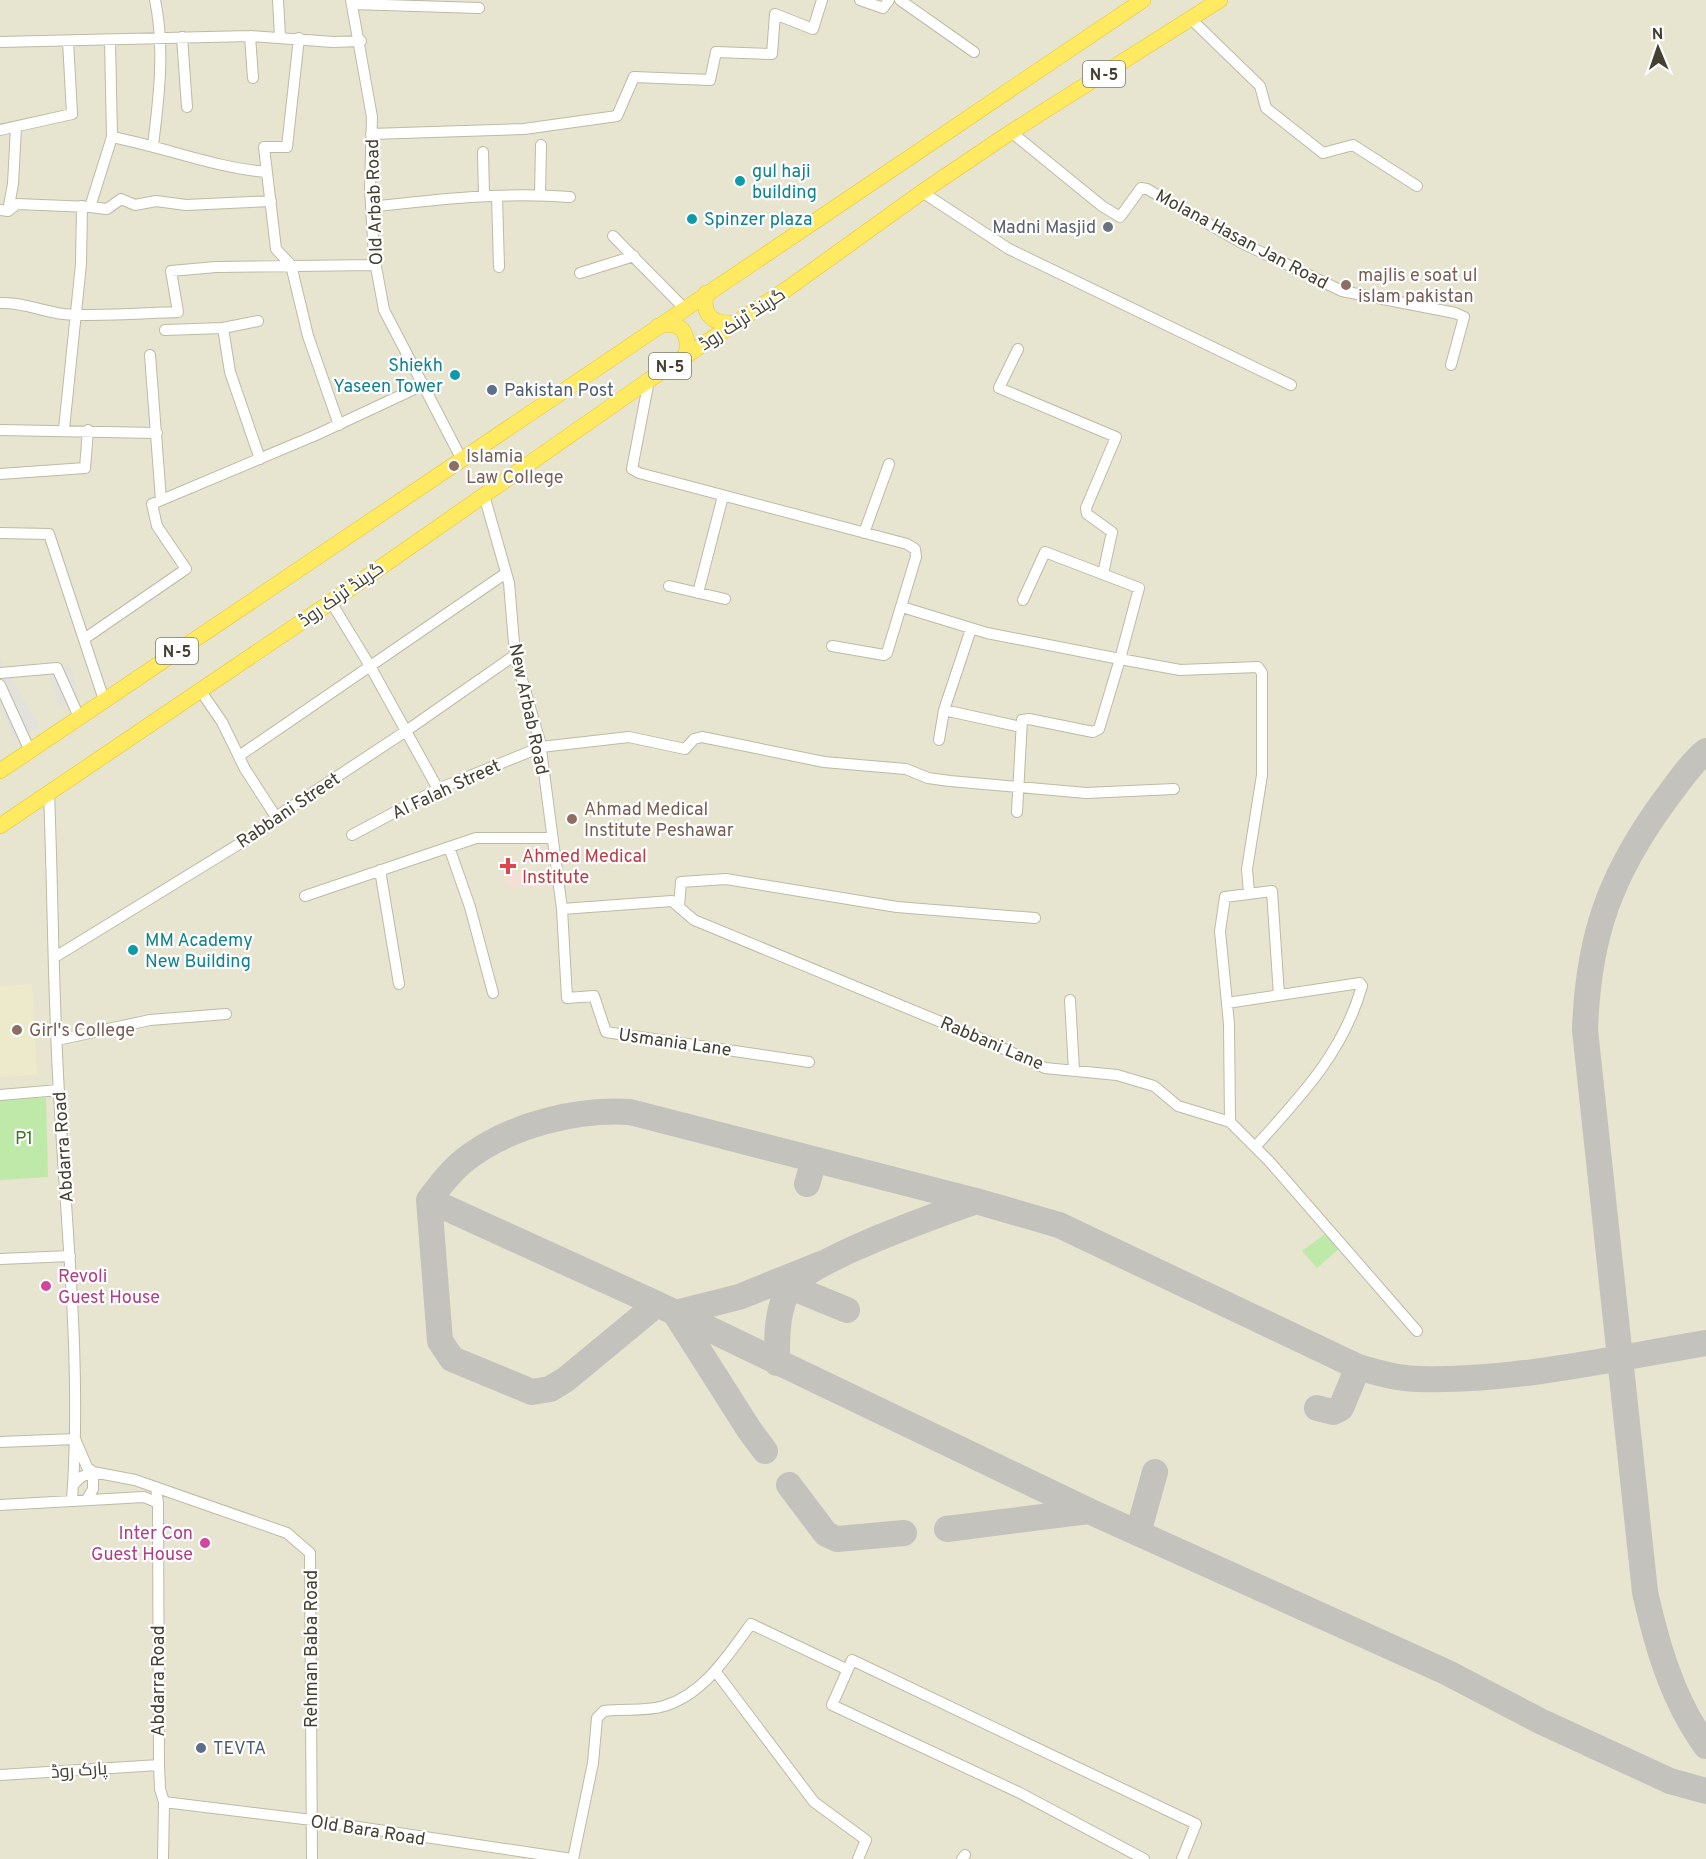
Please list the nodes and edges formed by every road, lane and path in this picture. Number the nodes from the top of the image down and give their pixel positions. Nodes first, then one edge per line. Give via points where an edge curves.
1 (155, 0) edge
2 (278, 0) edge
3 (822, 0) edge
4 (860, 0) edge
5 (889, 0) edge
6 (900, 0) edge
7 (1143, 0) edge
8 (1220, 0) edge
9 (352, 2) edge
10 (479, 8) dead end
11 (1191, 19) junction
12 (250, 36) junction
13 (182, 37) junction
14 (280, 37) junction
15 (299, 38) junction
16 (110, 40) junction
17 (159, 40) junction
18 (68, 41) junction
19 (361, 41) junction
20 (0, 42) edge
21 (974, 52) dead end
22 (253, 78) dead end
23 (187, 107) dead end
24 (16, 127) junction
25 (0, 130) edge
26 (1011, 132) junction
27 (371, 134) junction
28 (112, 137) junction
29 (153, 145) junction
30 (541, 145) dead end
31 (483, 152) dead end
32 (267, 172) junction
33 (1417, 186) dead end
34 (922, 192) junction
35 (540, 195) junction
36 (484, 196) junction
37 (497, 196) junction
38 (570, 197) dead end
39 (271, 201) junction
40 (86, 206) junction
41 (371, 207) junction
42 (4, 211) edge
43 (613, 237) dead end
44 (634, 256) junction
45 (291, 265) junction
46 (375, 265) junction
47 (499, 267) dead end
48 (580, 273) dead end
49 (706, 293) junction
50 (0, 303) edge
51 (684, 308) junction
52 (75, 314) junction
53 (258, 321) dead end
54 (736, 323) junction
55 (658, 326) junction
56 (223, 328) junction
57 (165, 330) dead end
58 (1018, 349) dead end
59 (150, 355) dead end
60 (686, 355) junction
61 (1451, 365) dead end
62 (649, 380) junction
63 (1291, 385) dead end
64 (423, 386) junction
65 (339, 425) junction
66 (64, 429) junction
67 (0, 430) edge
68 (88, 430) junction
69 (157, 433) junction
70 (461, 458) junction
71 (261, 459) junction
72 (889, 464) dead end
73 (0, 474) edge
74 (484, 495) junction
75 (723, 495) junction
76 (161, 500) junction
77 (0, 533) edge
78 (864, 533) junction
79 (506, 573) junction
80 (1103, 574) junction
81 (669, 586) dead end
82 (698, 593) junction
83 (725, 599) dead end
84 (1023, 600) dead end
85 (331, 602) junction
86 (902, 607) junction
87 (971, 629) junction
88 (84, 639) junction
89 (832, 646) dead end
90 (515, 655) junction
91 (1120, 659) junction
92 (370, 666) junction
93 (0, 673) edge
94 (0, 685) edge
95 (200, 690) junction
96 (104, 700) junction
97 (944, 710) junction
98 (79, 717) junction
99 (1021, 727) junction
100 (406, 731) junction
101 (939, 740) dead end
102 (541, 747) junction
103 (30, 751) junction
104 (238, 756) junction
105 (0, 771) edge
106 (1017, 786) junction
107 (438, 789) junction
108 (1174, 789) dead end
109 (49, 793) junction
110 (1017, 812) dead end
111 (276, 817) junction
112 (0, 826) edge
113 (352, 835) dead end
114 (552, 838) junction
115 (449, 847) junction
116 (380, 870) junction
117 (1249, 893) junction
118 (305, 896) dead end
119 (679, 906) junction
120 (562, 909) junction
121 (1035, 918) dead end
122 (56, 957) junction
123 (399, 984) dead end
124 (493, 993) dead end
125 (1279, 995) junction
126 (567, 998) joint
127 (1070, 1000) dead end
128 (1227, 1003) junction
129 (226, 1014) dead end
130 (57, 1040) junction
131 (809, 1062) dead end
132 (1074, 1070) junction
133 (59, 1090) junction
134 (0, 1095) edge
135 (1230, 1122) junction
136 (1255, 1147) junction
137 (70, 1256) junction
138 (0, 1259) edge
139 (1417, 1331) dead end
140 (75, 1439) junction
141 (0, 1442) edge
142 (93, 1472) junction
143 (73, 1485) junction
144 (156, 1488) junction
145 (87, 1499) junction
146 (72, 1500) junction
147 (158, 1503) junction
148 (0, 1505) edge
149 (846, 1669) junction
150 (716, 1672) junction
151 (159, 1765) junction
152 (0, 1775) edge
153 (164, 1802) junction
154 (312, 1820) junction
155 (473, 1846) junction
156 (163, 1859) edge
157 (312, 1859) edge
158 (473, 1859) edge
159 (573, 1859) edge
160 (858, 1859) edge
161 (1144, 1859) edge
162 (1182, 1859) edge

1 - 17 street via 161,29
2 - 14 street
3 - 27 street via 813,29 774,14 772,54 716,52 710,80 634,77 617,116 524,129
4 - 5 street via 883,8
6 - 21 street
7 - 49 highway, N-5
8 - 11 highway, گرینڈ ٹرنک روڈ / N-5
9 - 10 street
9 - 19 street, Old Arbab Road
11 - 26 highway, گرینڈ ٹرنک روڈ / N-5
11 - 33 street via 1260,86 1266,108 1323,153 1353,145
12 - 13 street
12 - 14 street
12 - 22 street
13 - 17 street
13 - 23 street
14 - 15 street
15 - 19 street
15 - 32 street via 287,147 264,147
16 - 17 street
16 - 18 street
16 - 28 street
17 - 29 street
18 - 20 street
18 - 24 street via 72,114
19 - 27 street, Old Arbab Road
24 - 25 street
24 - 42 street via 13,184
26 - 34 highway, گرینڈ ٹرنک روڈ / N-5
26 - 61 street, Molana Hasan Jan Road via 1120,217 1141,189 1147,189 1242,243 1342,291 1455,313 1464,318
27 - 41 street, Old Arbab Road
28 - 29 street
28 - 40 street
29 - 32 street via 240,170
30 - 35 street
31 - 36 street
32 - 39 street
34 - 54 highway, گرینڈ ٹرنک روڈ / N-5
34 - 63 street via 1009,249
35 - 37 street
35 - 38 street
36 - 37 street
36 - 41 street
37 - 47 street
39 - 40 street via 186,205 156,201 135,205 121,199 106,209
39 - 45 street via 276,249
40 - 42 street via 17,204
40 - 52 street
41 - 46 street, Old Arbab Road
43 - 44 street
44 - 48 street
44 - 51 street
45 - 46 street
45 - 52 street via 171,271 178,312
45 - 65 street via 308,336
46 - 64 street, Old Arbab Road via 384,310
49 - 51 highway, N-5
49 - 54 highway via 705,308 712,320 719,324
50 - 52 street via 19,302 42,311
51 - 55 highway, N-5
52 - 66 street
53 - 56 street
54 - 60 highway, گرینڈ ٹرنک روڈ / N-5
55 - 60 highway via 670,323 683,329 687,334
55 - 70 highway, N-5
56 - 57 street
56 - 71 street via 230,372
58 - 80 street via 999,388 1116,437 1086,508 1088,514 1112,532
59 - 69 street
60 - 62 highway, گرینڈ ٹرنک روڈ / N-5
62 - 74 highway, گرینڈ ٹرنک روڈ / N-5
62 - 75 street via 632,469
64 - 65 street
64 - 70 street, Old Arbab Road
65 - 71 street
66 - 67 street
66 - 68 street
68 - 69 street
68 - 73 street via 85,468
69 - 76 street
70 - 96 highway, N-5
71 - 76 street
72 - 78 street
74 - 79 street, New Arbab Road
74 - 85 highway, گرینڈ ٹرنک روڈ / N-5
75 - 78 street
75 - 82 street
76 - 88 street via 152,504 157,526 186,569
77 - 88 street via 49,534
78 - 86 street via 915,549
79 - 90 street, New Arbab Road
79 - 92 street
80 - 84 street via 1045,552
80 - 91 street via 1139,588
81 - 82 street
82 - 83 street
85 - 92 street
85 - 95 highway, گرینڈ ٹرنک روڈ / N-5
86 - 87 street
86 - 89 street via 886,654
87 - 91 street
87 - 97 street
88 - 96 street
90 - 100 street, Rabbani Street
90 - 102 street, New Arbab Road
91 - 99 street via 1099,729 1093,732 1029,719 1022,720
91 - 117 street via 1180,670 1254,666 1261,670 1262,775 1247,869
92 - 100 street
92 - 104 street
93 - 98 street via 57,668
94 - 103 street
95 - 104 street via 222,722
95 - 109 highway, گرینڈ ٹرنک روڈ / N-5
96 - 98 highway, N-5
97 - 99 street
97 - 101 street
98 - 103 highway, N-5
99 - 106 street
100 - 107 street
100 - 111 street, Rabbani Street
102 - 106 street, Al Falah Street via 629,737 685,749 702,737 824,762 906,769 928,778
102 - 107 street, Al Falah Street
102 - 114 street, New Arbab Road
103 - 105 highway, N-5
104 - 111 street
106 - 108 street, Al Falah Street via 1086,793
106 - 110 street
107 - 113 street, Al Falah Street
109 - 112 highway, گرینڈ ٹرنک روڈ / N-5
109 - 122 street, Abdarra Road
111 - 122 street, Rabbani Street
114 - 115 street via 492,836
114 - 120 street, New Arbab Road
115 - 116 street
115 - 124 street
116 - 118 street
116 - 123 street
117 - 125 street via 1272,891
117 - 128 street via 1223,898 1220,931
119 - 120 street, Rabbani Lane via 672,901
119 - 121 street via 681,882 726,879 897,907
119 - 132 street, Rabbani Lane via 694,920 976,1036 1025,1060 1045,1068
120 - 126 street, New Arbab Road
122 - 130 street, Abdarra Road
125 - 128 street
125 - 136 street via 1359,983 1362,986 1349,1022 1317,1079
126 - 131 street, Usmania Lane via 594,996 606,1032
127 - 132 street
128 - 135 street
129 - 130 street via 139,1022
130 - 133 street, Abdarra Road
132 - 135 street, Rabbani Lane via 1117,1075 1154,1086 1178,1106
133 - 134 street
133 - 137 street, Abdarra Road
135 - 136 street, Rabbani Lane
136 - 139 street, Rabbani Lane
137 - 138 street
137 - 140 street, Abdarra Road
140 - 141 street
140 - 142 street
140 - 143 street, Abdarra Road
142 - 143 street
142 - 144 street, Rehman Baba Road
142 - 145 street via 93,1489
143 - 146 street, Abdarra Road
144 - 147 street
144 - 154 street, Rehman Baba Road via 287,1533 310,1553
145 - 146 street
145 - 147 street via 147,1497
146 - 148 street
147 - 151 street, Abdarra Road
149 - 150 street via 751,1624
149 - 161 street via 832,1705 1018,1792
149 - 162 street via 852,1660 1196,1824
150 - 159 street via 664,1706 603,1711 597,1718 593,1763
150 - 160 street via 814,1802 866,1840
151 - 152 street, پارک روڈ
151 - 153 street, Abdarra Road
153 - 154 street, Old Bara Road
153 - 156 street, Abdarra Road
154 - 155 street, Old Bara Road
154 - 157 street, Rehman Baba Road
155 - 158 street
155 - 159 street, Old Bara Road

